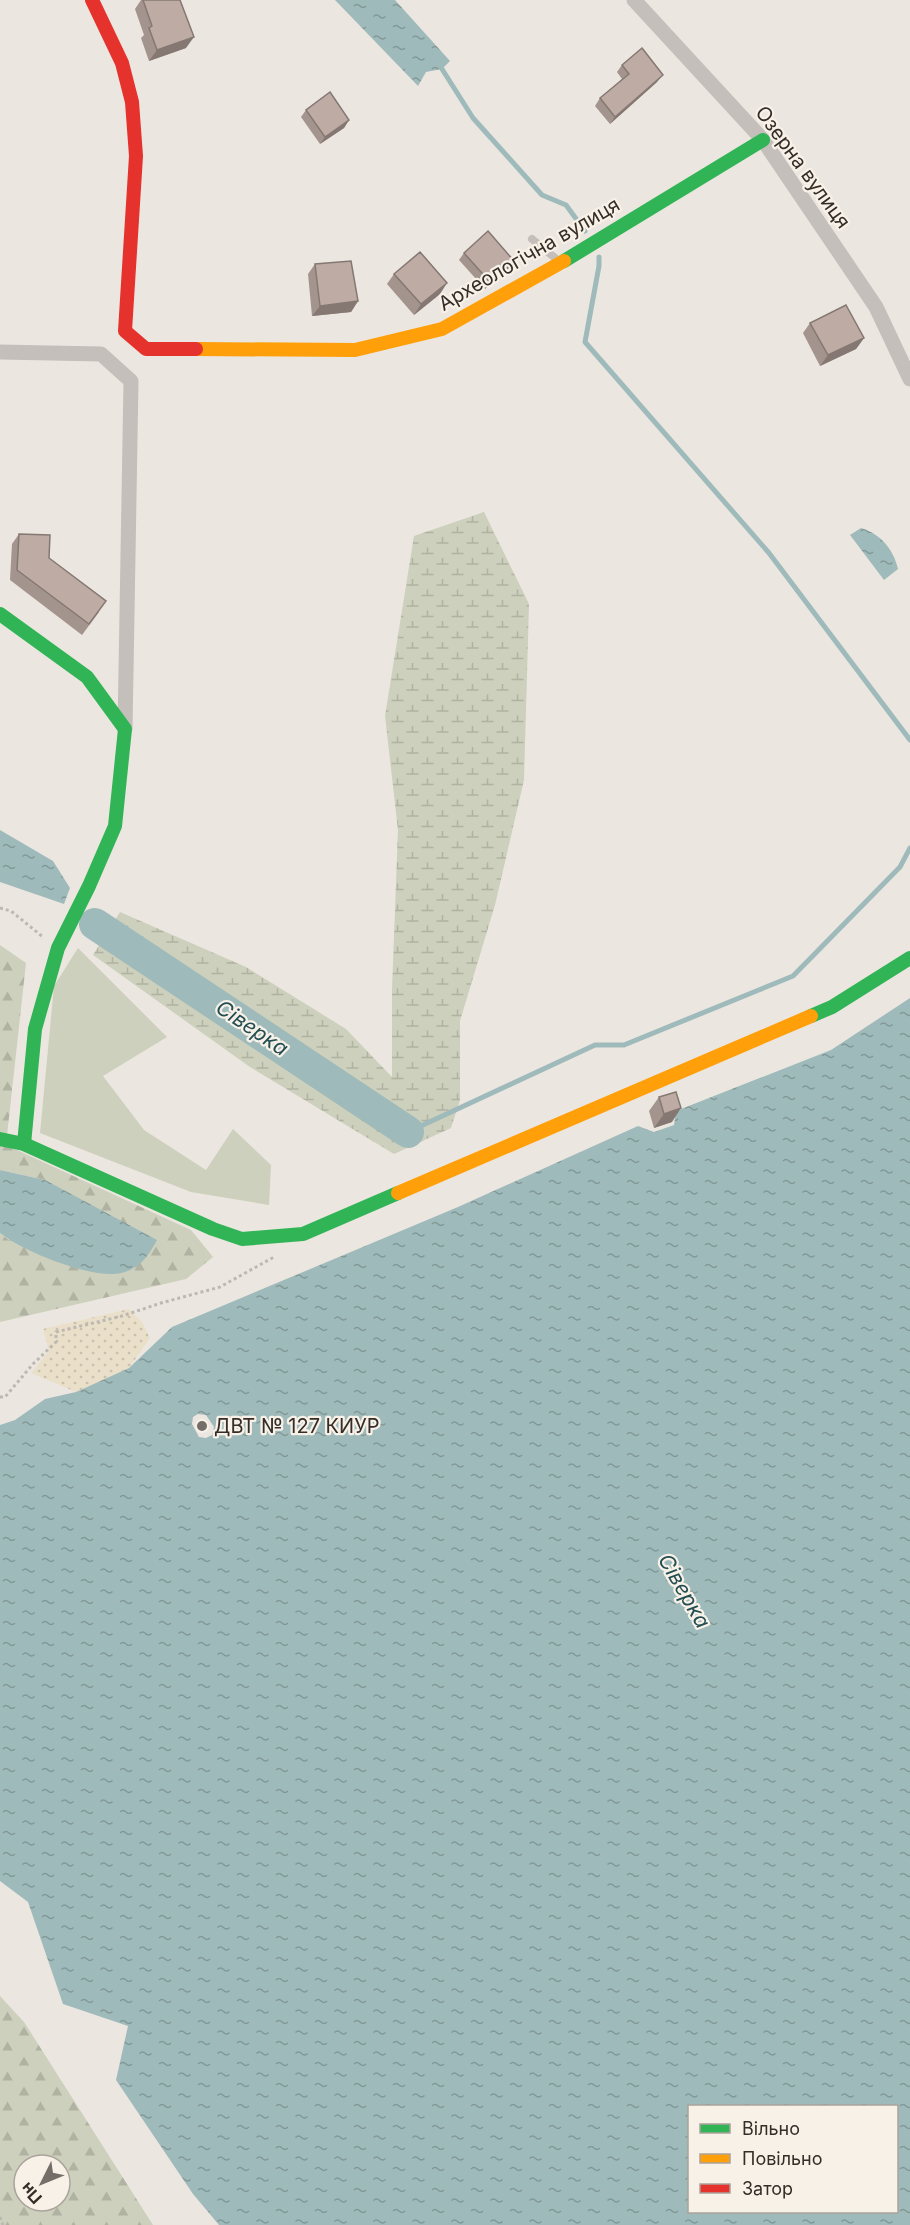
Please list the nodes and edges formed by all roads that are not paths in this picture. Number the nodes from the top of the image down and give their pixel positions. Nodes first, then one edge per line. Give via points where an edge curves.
1 (92, 0) edge
2 (634, 0) edge
3 (763, 140) junction
4 (532, 239) dead end
5 (561, 263) junction
6 (0, 352) edge
7 (910, 379) edge
8 (0, 614) edge
9 (125, 729) junction
10 (910, 958) edge
11 (0, 1139) edge
12 (24, 1144) junction

1 - 5 street, Археологічна вулиця via 122,63 132,102 136,156 125,331 146,349 355,351 442,329
2 - 3 street, Озерна вулиця
3 - 5 street, Археологічна вулиця
3 - 7 street, Озерна вулиця via 876,307
4 - 5 lane
6 - 9 street via 101,354 131,381
8 - 9 street via 87,677
9 - 12 street via 115,826 58,948 35,1029
10 - 12 street via 832,1007 303,1234 242,1239
11 - 12 street

